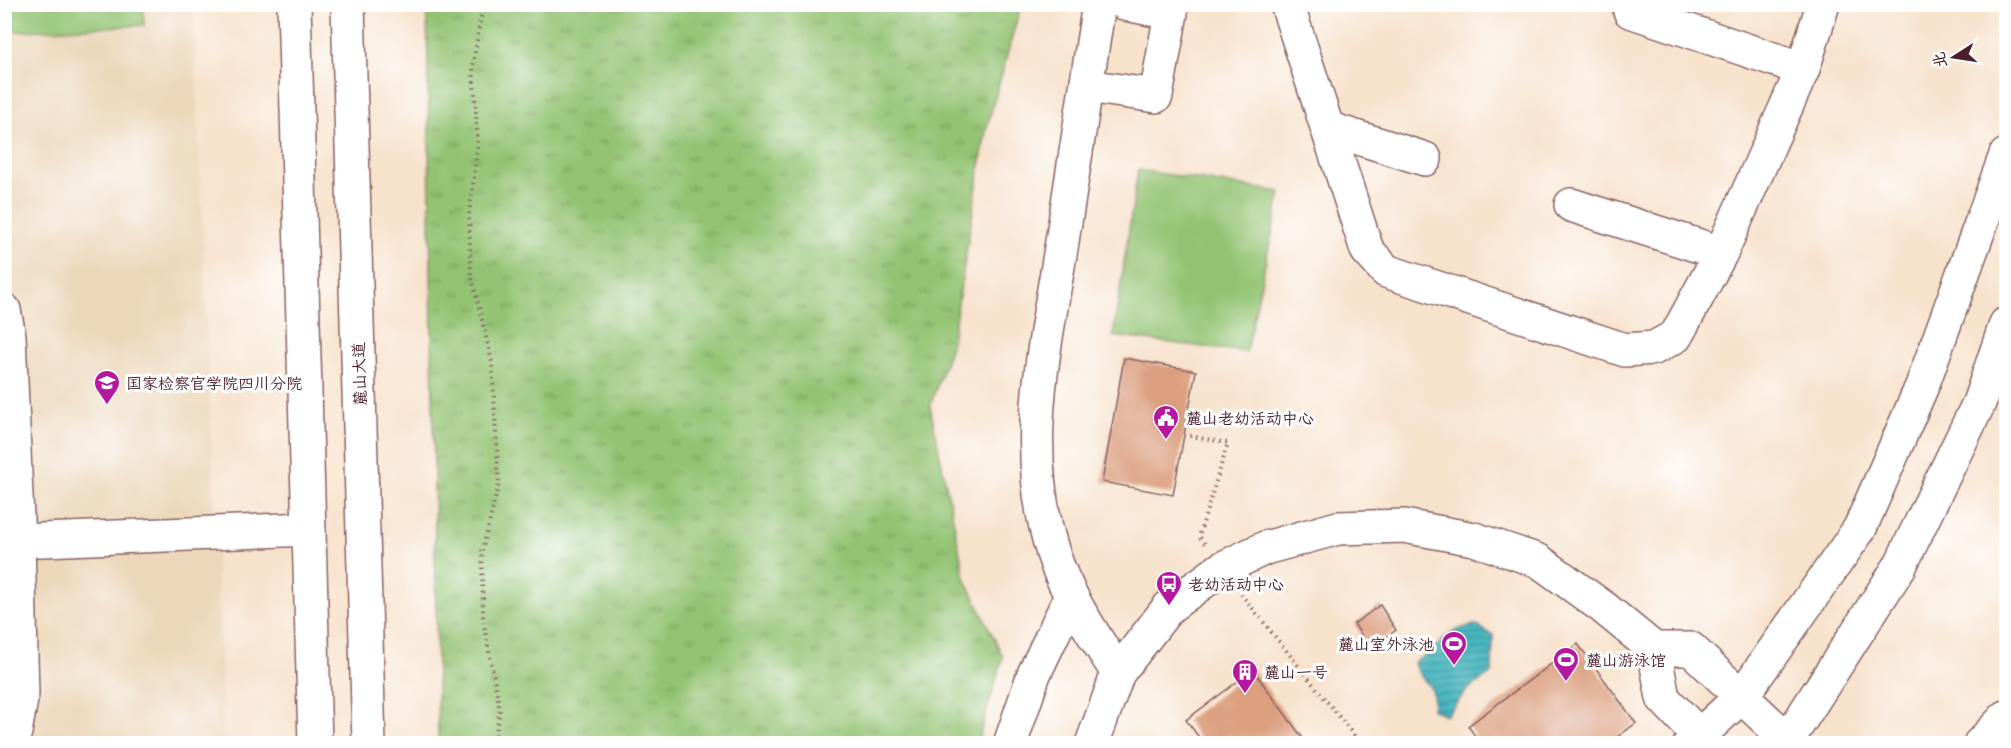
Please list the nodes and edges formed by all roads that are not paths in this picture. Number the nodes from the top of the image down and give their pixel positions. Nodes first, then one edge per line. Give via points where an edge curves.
1 (294, 4) edge
2 (348, 4) edge
3 (1099, 4) edge
4 (1126, 4) edge
5 (1287, 4) edge
6 (1823, 4) edge
7 (1630, 11) dead end
8 (1803, 69) junction
9 (1087, 86) junction
10 (1327, 128) junction
11 (2007, 155) edge
12 (1425, 159) dead end
13 (1571, 206) dead end
14 (1721, 253) junction
15 (4, 310) edge
16 (2007, 324) edge
17 (309, 529) junction
18 (18, 541) junction
19 (1071, 596) junction
20 (1654, 649) junction
21 (1118, 673) junction
22 (1742, 696) junction
23 (2007, 717) edge
24 (1699, 741) edge
25 (4, 742) edge
26 (1788, 742) edge
27 (315, 744) edge
28 (369, 744) edge
29 (1010, 744) edge
30 (1092, 744) edge
31 (1980, 744) edge

1 - 17 main road
2 - 28 main road, 麓山大道
3 - 9 main road
4 - 9 main road via 1171,13 1156,96
5 - 10 main road
6 - 8 main road
7 - 8 main road
8 - 14 main road
9 - 19 main road via 1038,388 1035,463 1054,555
10 - 12 main road
10 - 14 main road via 1367,250 1386,271 1625,350 1654,348 1676,336
11 - 22 main road via 1923,386 1860,528
13 - 14 main road
15 - 18 main road via 9,336
16 - 26 main road via 1979,404 1900,566
17 - 18 main road
17 - 27 main road
18 - 25 main road via 22,694 15,732
19 - 21 main road
19 - 29 main road via 1034,674
20 - 21 main road via 1539,561 1474,539 1404,526 1338,528 1264,548 1221,569 1169,607
20 - 22 main road via 1692,649
20 - 24 main road via 1663,698
21 - 30 main road
22 - 24 main road
22 - 26 main road
23 - 31 main road

